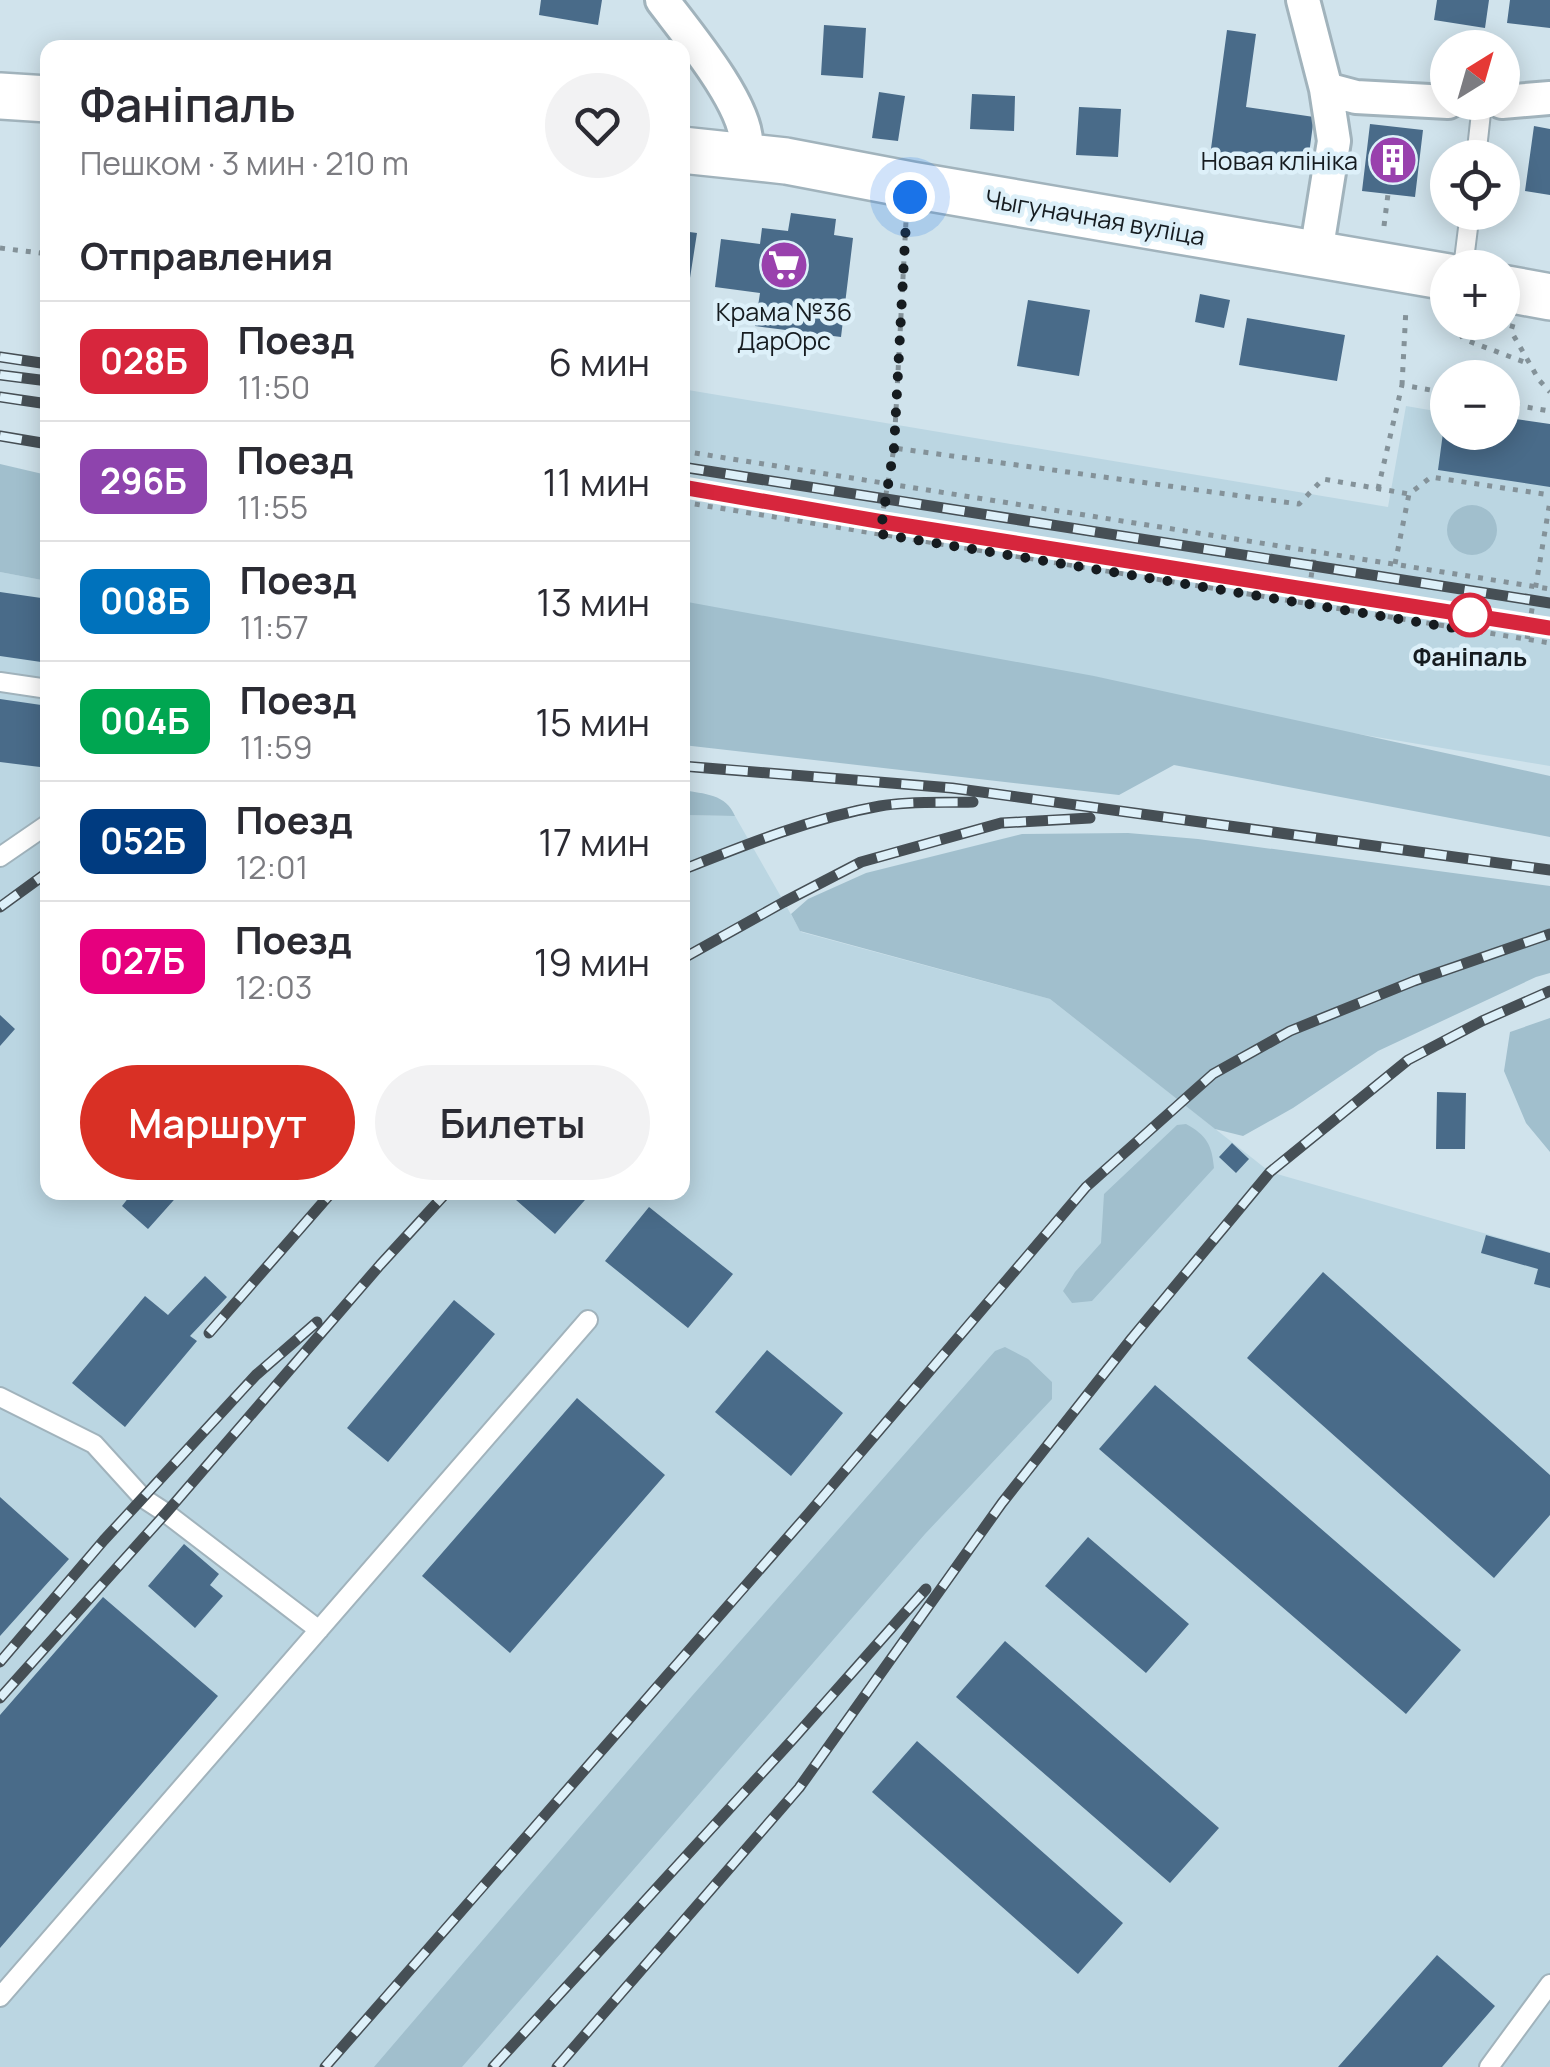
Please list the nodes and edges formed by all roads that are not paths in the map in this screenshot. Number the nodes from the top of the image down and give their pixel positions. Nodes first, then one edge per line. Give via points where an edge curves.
1 (662, 0) edge
2 (1302, 0) edge
3 (1326, 90) junction
4 (0, 96) edge
5 (40, 98) edge
6 (1550, 98) edge
7 (1520, 100) edge
8 (1430, 101) edge
9 (690, 151) edge
10 (744, 157) junction
11 (1316, 253) junction
12 (1430, 274) edge
13 (1550, 297) edge
14 (1520, 306) edge
15 (0, 682) edge
16 (40, 688) edge
17 (40, 829) edge
18 (0, 856) edge
19 (588, 1320) dead end
20 (0, 1398) edge
21 (318, 1630) junction
22 (1550, 1984) edge
23 (0, 1997) edge
24 (1489, 2067) edge

1 - 10 street via 722,82 742,123
2 - 3 street
3 - 8 street
3 - 11 street via 1334,141
4 - 5 street
6 - 7 street
9 - 10 street, Чыгуначная вуліца
10 - 11 street, Чыгуначная вуліца
11 - 12 street, Чыгуначная вуліца
13 - 14 street
15 - 16 lane
17 - 18 lane
19 - 21 lane
20 - 21 lane via 94,1444 143,1498
21 - 23 lane
22 - 24 lane

